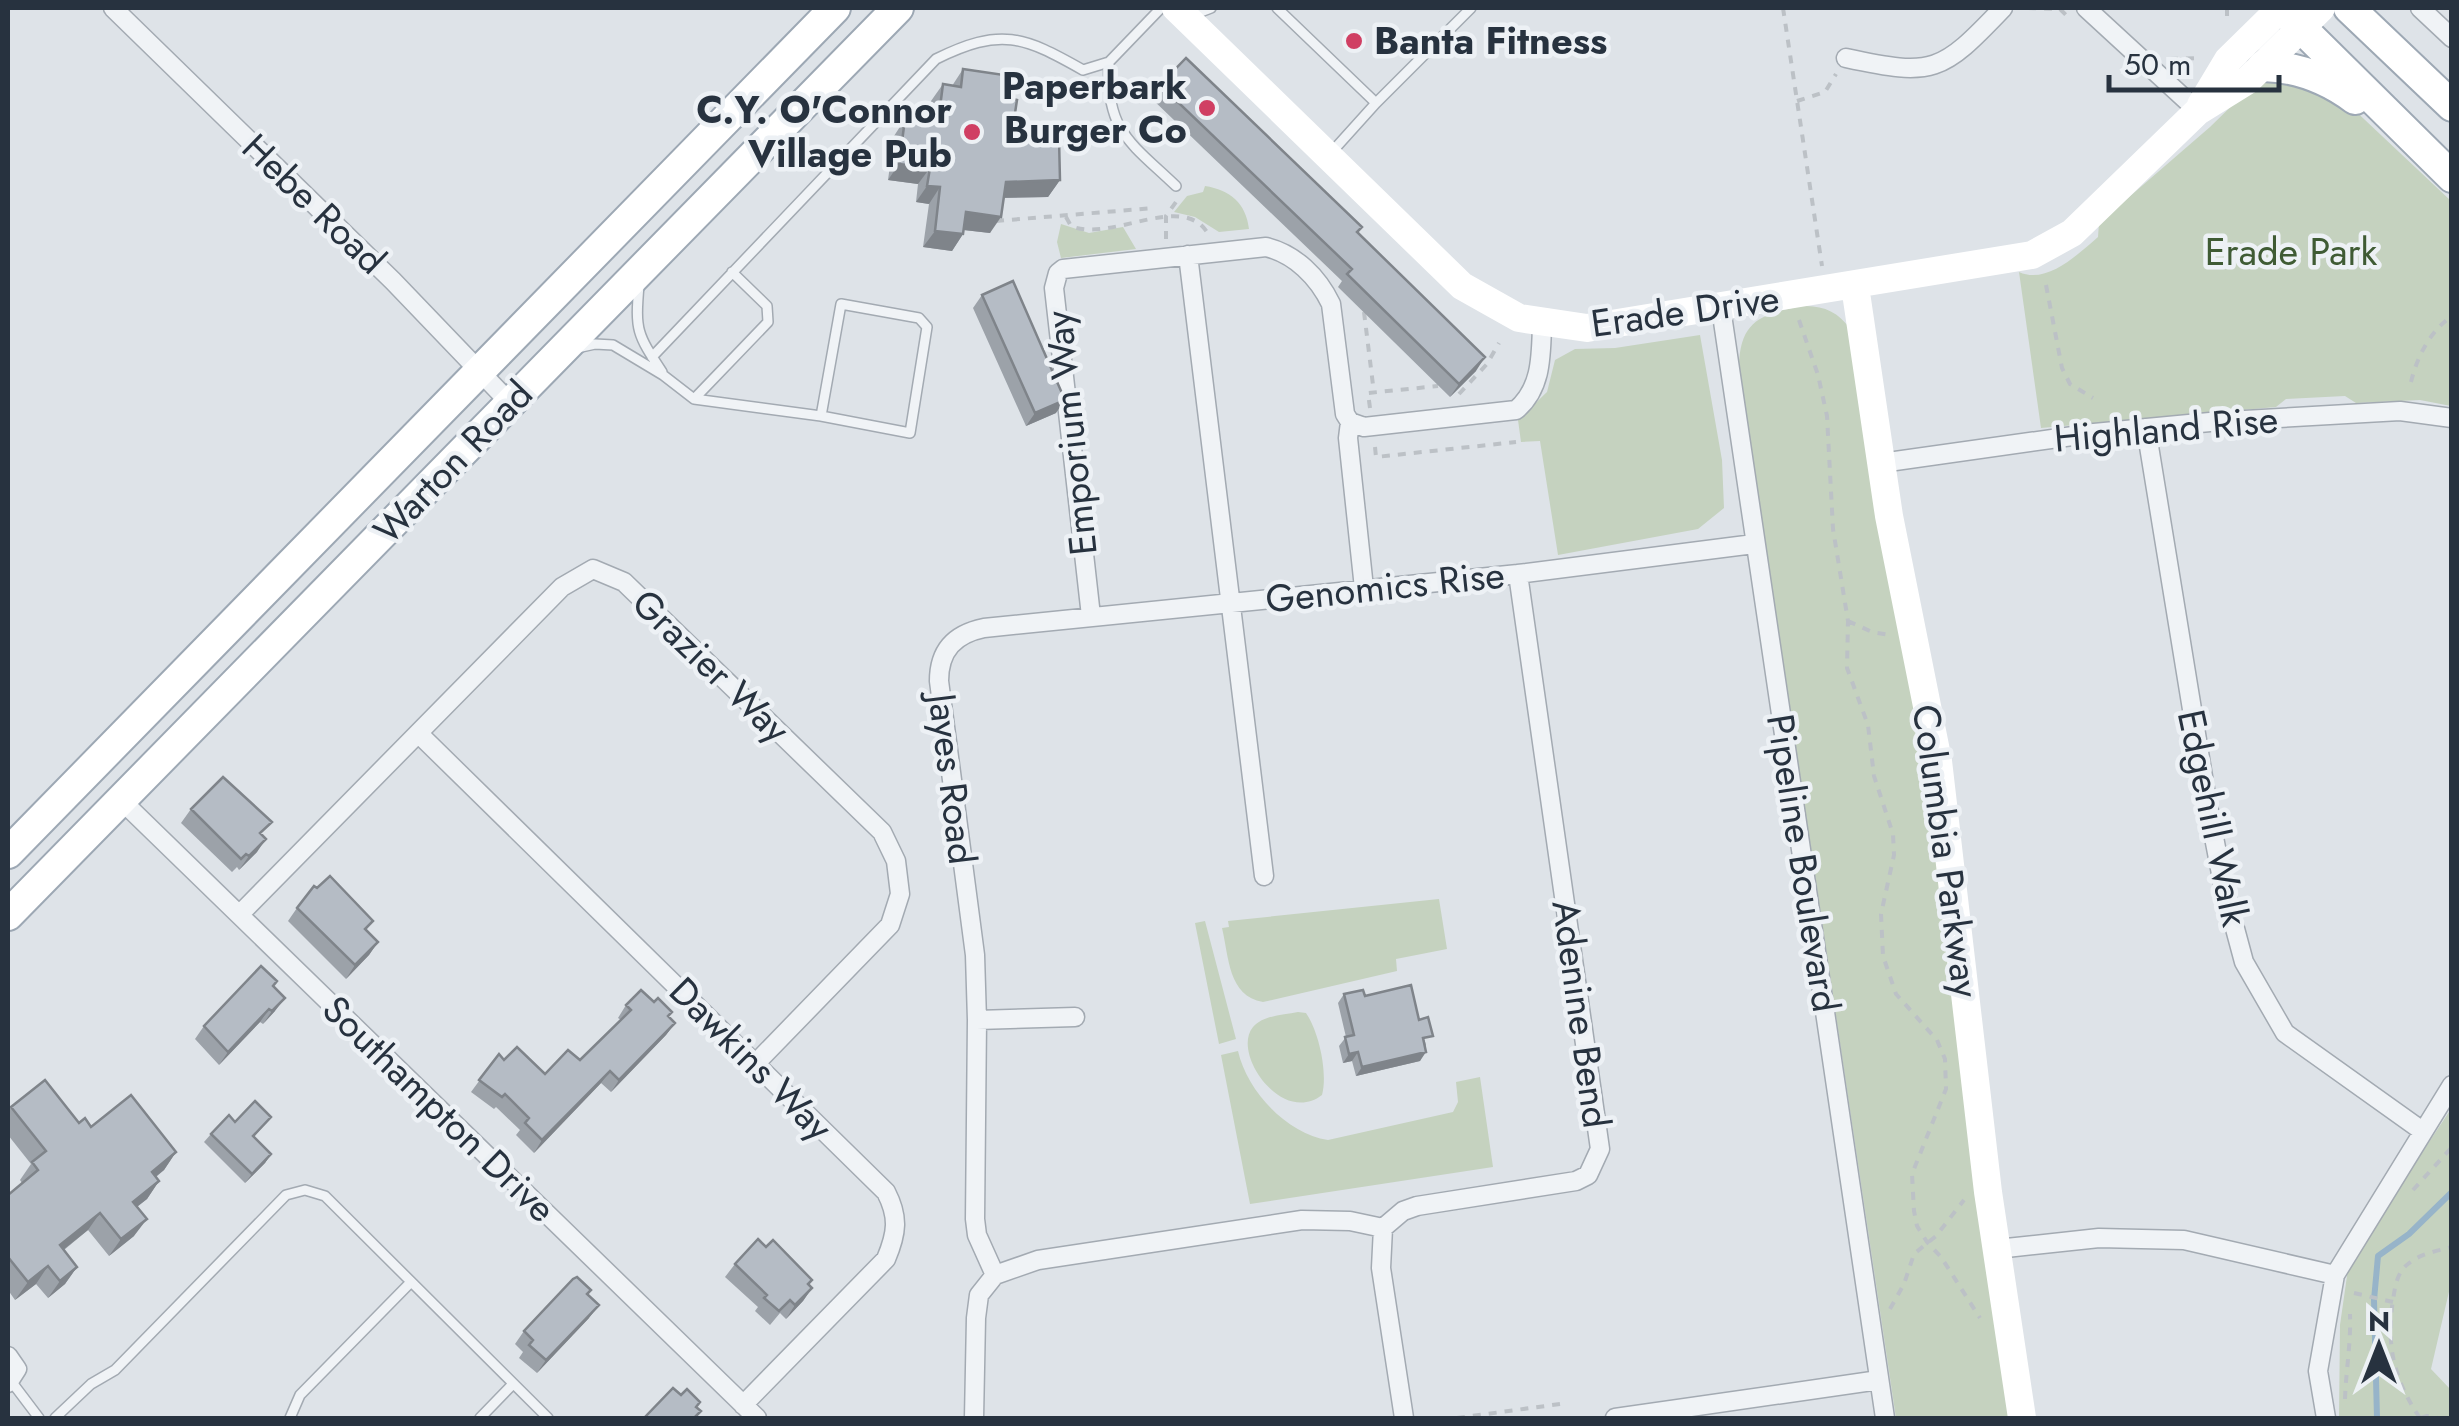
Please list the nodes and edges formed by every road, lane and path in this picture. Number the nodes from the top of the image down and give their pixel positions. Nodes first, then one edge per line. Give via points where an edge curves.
1 (113, 8) edge
2 (835, 8) edge
3 (898, 8) edge
4 (1277, 8) edge
5 (1471, 8) edge
6 (1783, 8) edge
7 (2004, 8) edge
8 (2086, 8) edge
9 (2349, 8) edge
10 (2420, 8) edge
11 (1183, 10) edge
12 (2296, 13) edge
13 (2452, 38) edge
14 (1846, 58) joint
15 (1109, 62) junction
16 (2263, 66) junction
17 (1797, 101) junction
18 (1376, 103) junction
19 (2452, 106) edge
20 (2198, 110) junction
21 (1328, 156) junction
22 (2444, 170) edge
23 (1179, 191) joint
24 (1154, 208) dead end
25 (1066, 216) junction
26 (1166, 216) junction
27 (991, 222) edge
28 (1210, 236) dead end
29 (1167, 244) dead end
30 (1188, 255) junction
31 (640, 270) junction
32 (732, 272) junction
33 (2046, 285) dead end
34 (1855, 286) junction
35 (1826, 290) junction
36 (1721, 308) junction
37 (1798, 309) dead end
38 (1364, 312) edge
39 (2452, 316) edge
40 (1542, 324) junction
41 (1499, 343) dead end
42 (560, 352) junction
43 (652, 357) junction
44 (477, 371) junction
45 (663, 375) junction
46 (2411, 382) dead end
47 (1374, 393) dead end
48 (1454, 394) edge
49 (2094, 398) dead end
50 (694, 399) junction
51 (511, 404) junction
52 (821, 416) junction
53 (2452, 418) edge
54 (1350, 422) junction
55 (2146, 428) junction
56 (1882, 463) junction
57 (1754, 544) junction
58 (1518, 574) junction
59 (1364, 588) junction
60 (1229, 603) junction
61 (1091, 616) junction
62 (1848, 621) junction
63 (1901, 633) dead end
64 (419, 734) junction
65 (121, 800) junction
66 (8, 853) edge
67 (1264, 876) dead end
68 (240, 914) junction
69 (8, 915) edge
70 (1075, 1017) dead end
71 (978, 1020) junction
72 (756, 1063) junction
73 (2452, 1085) edge
74 (2421, 1130) junction
75 (2452, 1147) edge
76 (2413, 1190) dead end
77 (1971, 1194) dead end
78 (1383, 1228) junction
79 (1926, 1242) junction
80 (2452, 1247) edge
81 (1997, 1249) junction
82 (995, 1275) junction
83 (2335, 1275) junction
84 (411, 1282) junction
85 (2350, 1293) dead end
86 (2357, 1294) dead end
87 (2390, 1302) junction
88 (1886, 1314) dead end
89 (1982, 1320) dead end
90 (8, 1356) edge
91 (1879, 1380) junction
92 (9, 1382) edge
93 (513, 1384) junction
94 (1560, 1404) dead end
95 (2346, 1408) dead end
96 (750, 1412) edge
97 (38, 1418) edge
98 (56, 1418) edge
99 (290, 1418) edge
100 (480, 1418) edge
101 (548, 1418) edge
102 (974, 1418) edge
103 (1404, 1418) edge
104 (1457, 1418) edge
105 (1615, 1418) edge
106 (1885, 1418) edge
107 (2022, 1418) edge
108 (2326, 1418) edge
109 (2421, 1418) edge
110 (2438, 1418) edge

1 - 44 street, Hebe Road via 394,281
2 - 44 main road, Warton Road
3 - 31 main road, Warton Road
4 - 18 lane
5 - 18 lane
6 - 17 path
7 - 14 street via 1959,53 1925,69
8 - 20 street
9 - 19 main road
10 - 13 street
11 - 15 lane
11 - 21 street, Erade Drive
12 - 16 street, Erade Drive
12 - 20 street, Erade Drive via 2228,60
12 - 22 main road
14 - 17 path via 1825,92
15 - 23 lane via 1112,116 1123,136
15 - 32 lane via 1083,70 1036,44 1001,38 968,43 936,60
16 - 20 street, Erade Drive
16 - 22 main road via 2289,67 2344,91
17 - 35 path
18 - 21 lane
20 - 34 street, Erade Drive via 2057,243 2016,259
21 - 40 street, Erade Drive via 1462,286
23 - 26 path
24 - 25 path
25 - 26 path via 1071,226 1089,231
25 - 27 path
26 - 28 path via 1196,220
26 - 29 path
30 - 54 street, Emporium Way via 1266,246 1300,263 1332,304
30 - 60 street
30 - 61 street, Emporium Way via 1070,266 1056,280
31 - 42 main road, Warton Road
31 - 43 lane via 635,324
32 - 43 lane
32 - 50 lane via 767,306 768,322
33 - 49 path via 2062,368 2070,384
34 - 35 street, Erade Drive
34 - 56 street, Columbia Parkway
35 - 36 street, Erade Drive
36 - 40 street, Erade Drive via 1605,327
36 - 57 street, Pipeline Boulevard
37 - 62 path via 1827,416
38 - 47 path
39 - 46 path via 2420,355
40 - 54 street via 1538,376 1516,410 1364,427
41 - 48 path
42 - 45 lane via 612,346
42 - 51 main road, Warton Road
43 - 45 lane
44 - 51 street, Hebe Road
44 - 66 main road, Warton Road
45 - 50 lane
50 - 52 lane
51 - 65 main road, Warton Road
52 - 52 lane via 910,433 927,327 919,318 841,304
53 - 55 street, Highland Rise via 2400,411
54 - 59 street, Emporium Way
55 - 56 street, Highland Rise
55 - 74 street, Edgehill Walk via 2197,746 2244,962 2285,1033
56 - 81 street, Columbia Parkway via 1938,760
57 - 58 street, Genomics Rise
57 - 91 street, Pipeline Boulevard
58 - 59 street, Genomics Rise
58 - 78 street, Adenine Bend via 1600,1149 1588,1175 1576,1181 1418,1206
59 - 60 street, Genomics Rise
60 - 61 street, Jayes Road
60 - 67 street, Genomics Rise
61 - 71 street, Jayes Road via 968,631 947,648 939,670
62 - 63 path via 1872,632
62 - 79 path via 1850,683 1868,725 1874,776 1893,834 1881,914 1887,974 1945,1059 1946,1089 1912,1174 1917,1226
64 - 68 street, Grazier Way
64 - 72 street, Dawkins Way
64 - 72 street, Grazier Way via 562,587 593,569 624,582 868,818 896,860 900,894 890,925
65 - 68 street, Southampton Drive
65 - 69 main road, Warton Road
68 - 96 street, Southampton Drive
70 - 71 street
71 - 82 street, Jayes Road via 975,1219
72 - 96 street, Dawkins Way via 886,1192 897,1213 886,1259
73 - 74 street
74 - 83 street
75 - 76 path
77 - 79 path
78 - 82 street via 1302,1220 1063,1255
78 - 103 street via 1381,1268
79 - 88 path
79 - 89 path
80 - 87 path via 2408,1264
81 - 83 street via 2099,1238 2184,1240
81 - 107 street, Columbia Parkway
82 - 102 street via 979,1295
83 - 108 street via 2318,1371
84 - 93 lane
84 - 98 lane via 325,1196 305,1190 286,1196 115,1370
84 - 99 lane via 300,1394
85 - 95 path
86 - 87 path
87 - 109 path via 2392,1364
90 - 92 street via 17,1369
91 - 105 street
91 - 106 street, Pipeline Boulevard
92 - 97 lane
93 - 100 lane
93 - 101 lane
94 - 104 path
109 - 110 path

